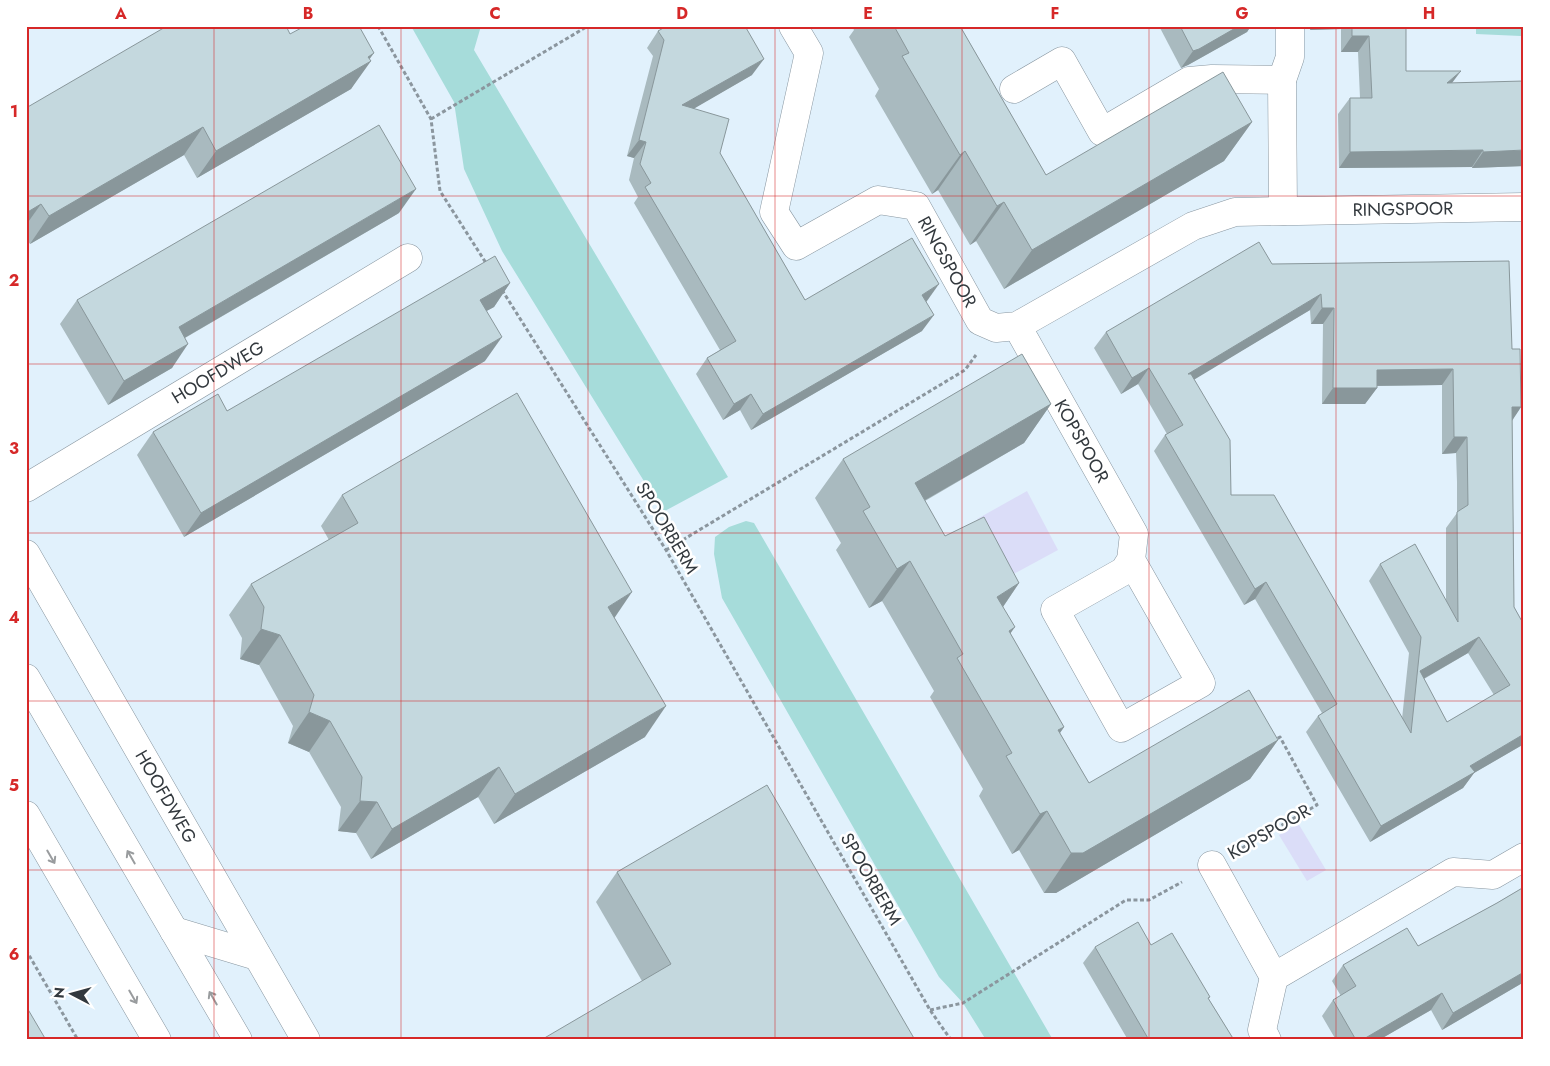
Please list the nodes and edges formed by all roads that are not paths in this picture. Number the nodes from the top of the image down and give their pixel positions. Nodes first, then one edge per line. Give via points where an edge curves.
1 (794, 26) edge
2 (1290, 26) edge
3 (1282, 80) junction
4 (1014, 89) dead end
5 (1524, 207) edge
6 (1282, 211) junction
7 (408, 258) dead end
8 (1007, 327) junction
9 (26, 488) edge
10 (26, 554) edge
11 (1132, 560) junction
12 (26, 678) edge
13 (26, 815) edge
14 (1524, 856) edge
15 (1212, 865) road end
16 (174, 931) junction
17 (257, 956) junction
18 (1274, 977) junction
19 (157, 1040) edge
20 (238, 1040) edge
21 (306, 1040) edge
22 (1267, 1040) edge

1 - 8 street, RINGSPOOR via 809,53 774,212 796,246 878,200 916,206 980,321
2 - 3 street via 1290,57
3 - 4 street via 1189,80 1102,132 1062,61
3 - 6 street
5 - 6 street, RINGSPOOR
6 - 8 street, RINGSPOOR via 1235,212 1193,226
7 - 9 street, HOOFDWEG
8 - 11 street, KOPSPOOR via 1134,534
10 - 17 street, HOOFDWEG
11 - 11 street via 1201,683 1121,728 1055,610 1124,571
16 -> 12 street
13 -> 19 street
14 - 18 street via 1493,875 1453,872
15 - 18 street, KOPSPOOR
16 - 17 street
20 -> 16 street
17 - 21 street, HOOFDWEG
18 - 22 street via 1262,1030

